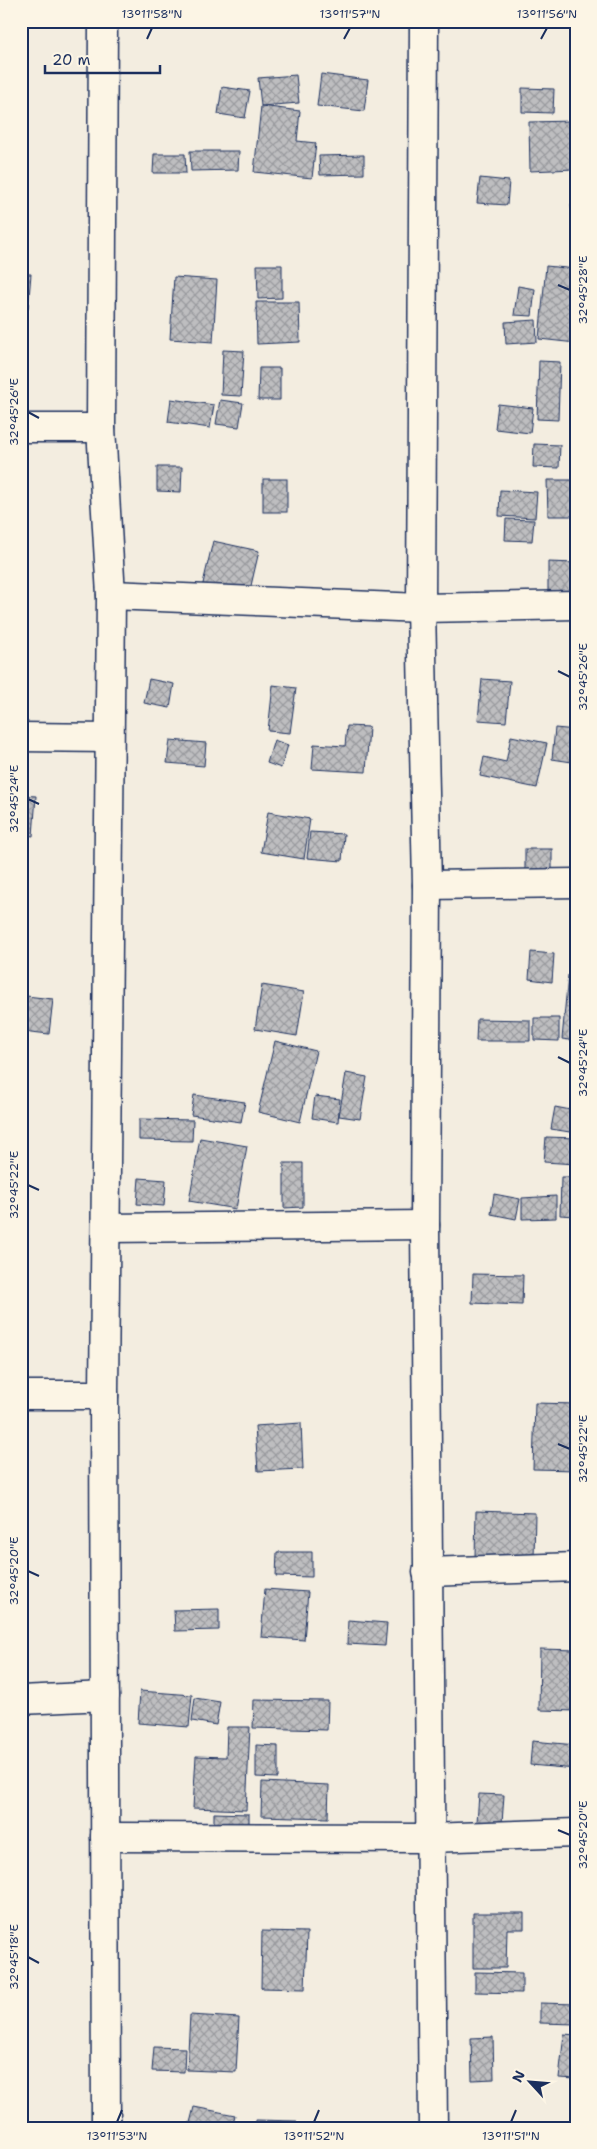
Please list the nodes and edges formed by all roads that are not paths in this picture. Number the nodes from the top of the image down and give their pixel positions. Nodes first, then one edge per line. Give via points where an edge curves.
1 (103, 21) edge
2 (424, 21) edge
3 (21, 428) edge
4 (101, 428) junction
5 (111, 596) junction
6 (576, 605) edge
7 (421, 608) junction
8 (21, 737) edge
9 (109, 738) junction
10 (576, 883) edge
11 (427, 885) junction
12 (425, 1225) junction
13 (106, 1228) junction
14 (21, 1395) edge
15 (104, 1395) junction
16 (576, 1567) edge
17 (427, 1572) junction
18 (105, 1696) junction
19 (21, 1700) edge
20 (576, 1833) edge
21 (105, 1836) junction
22 (429, 1838) junction
23 (106, 2128) edge
24 (433, 2128) edge

1 - 4 street
2 - 7 street
3 - 4 street
4 - 5 street
5 - 7 street
5 - 9 street
6 - 7 street
7 - 11 street
8 - 9 street
9 - 13 street
10 - 11 street
11 - 12 street
12 - 13 street
12 - 17 street
13 - 15 street
14 - 15 street
15 - 18 street
16 - 17 street
17 - 22 street
18 - 19 street
18 - 21 street
20 - 22 street
21 - 22 street
21 - 23 street
22 - 24 street

